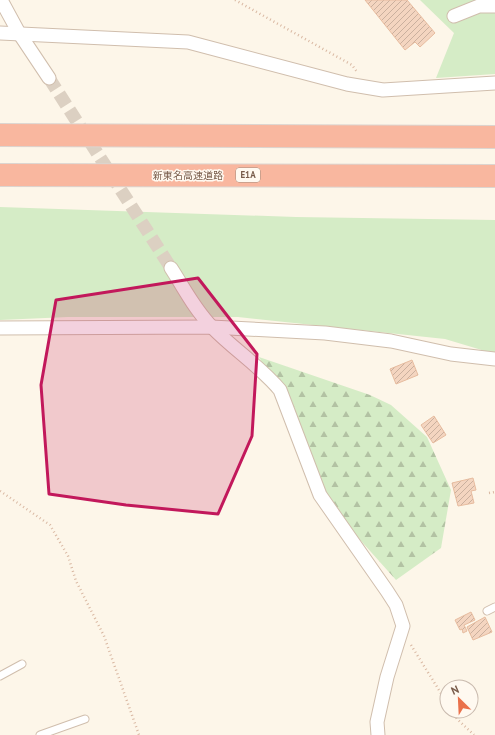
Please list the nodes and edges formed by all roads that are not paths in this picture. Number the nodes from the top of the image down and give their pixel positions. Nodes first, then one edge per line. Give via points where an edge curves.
1 (1, 0) edge
2 (495, 6) edge
3 (454, 16) dead end
4 (0, 33) edge
5 (19, 33) junction
6 (49, 78) tunnel mouth
7 (495, 84) edge
8 (0, 135) edge
9 (495, 137) edge
10 (0, 175) edge
11 (495, 176) edge
12 (171, 268) tunnel mouth
13 (211, 327) junction
14 (0, 328) edge
15 (495, 359) edge
16 (495, 607) edge
17 (487, 611) dead end
18 (22, 664) dead end
19 (0, 676) edge
20 (85, 719) dead end
21 (40, 735) edge
22 (378, 735) edge

1 - 5 street
2 - 3 street via 479,6
4 - 5 street
5 - 6 street
5 - 7 street via 188,42 347,84 383,90
8 - 9 highway
10 - 11 highway, 新東名高速道路 / E1A
12 - 13 street
13 - 14 street
13 - 15 street via 384,340 451,354
13 - 22 street via 268,376 280,390 320,495 396,605 403,626 387,676 377,722
16 - 17 lane
18 - 19 lane
20 - 21 lane

